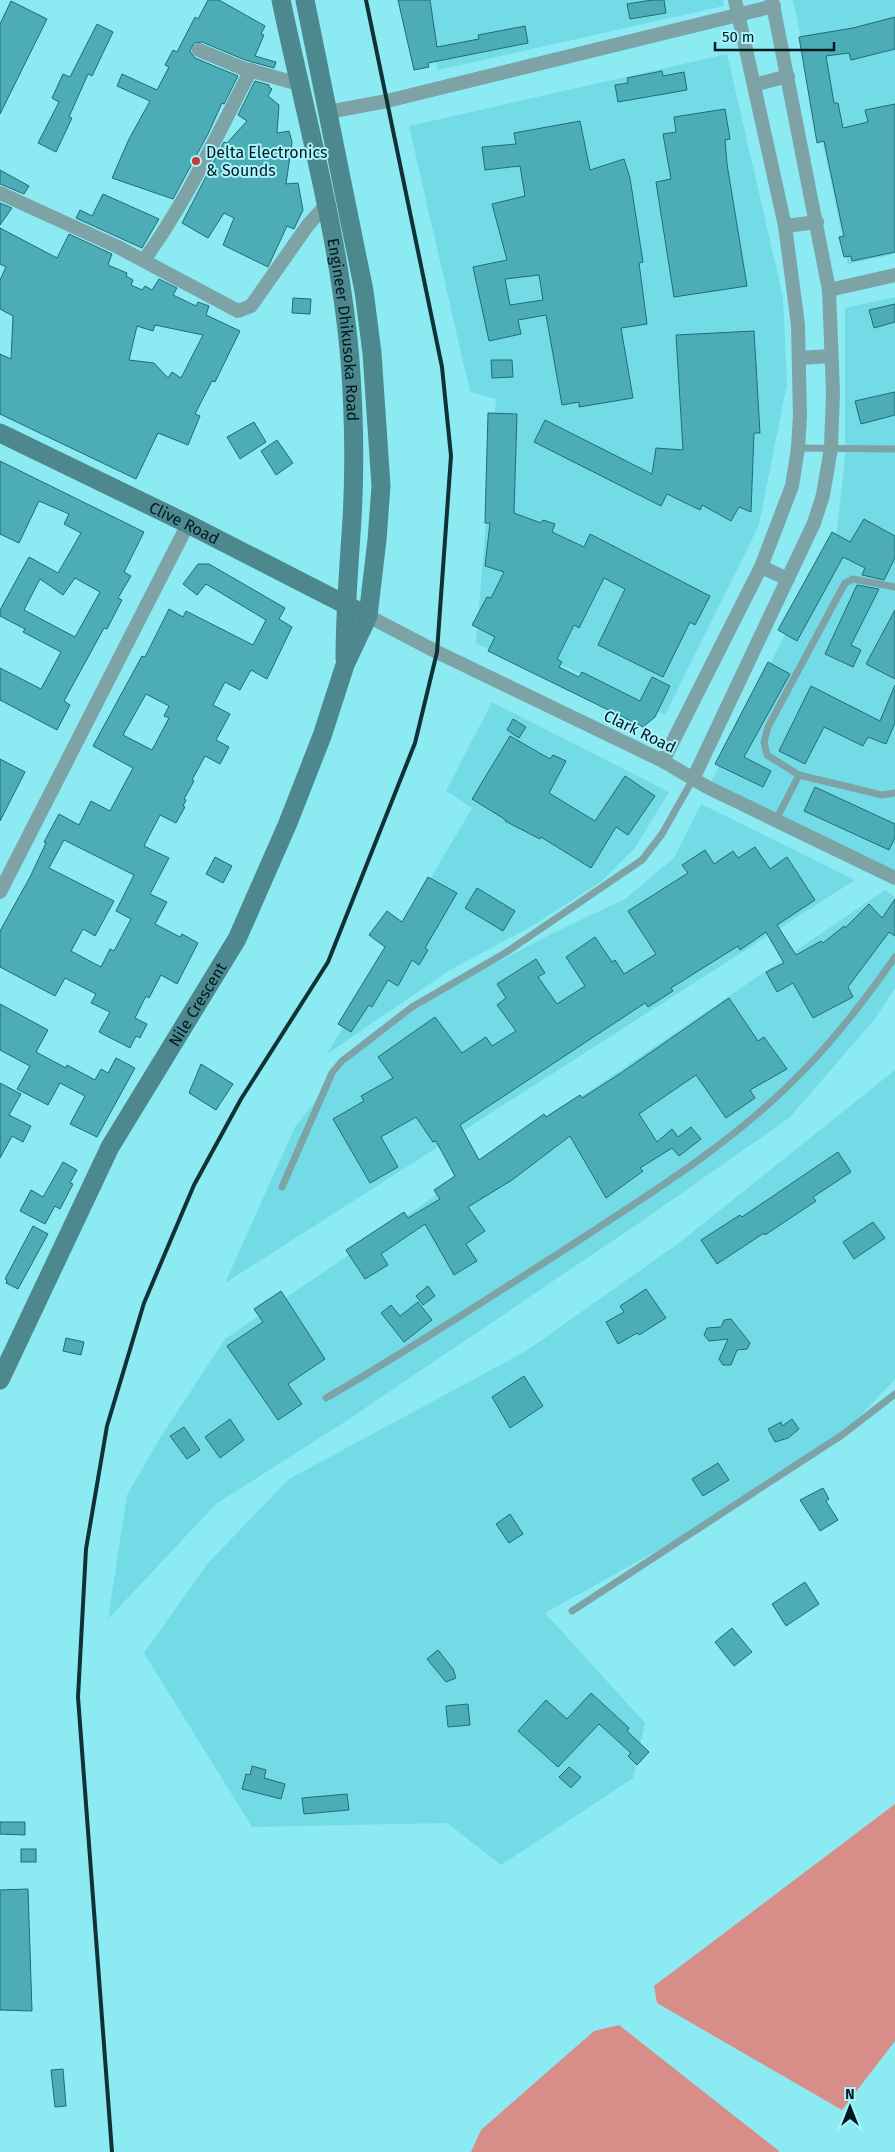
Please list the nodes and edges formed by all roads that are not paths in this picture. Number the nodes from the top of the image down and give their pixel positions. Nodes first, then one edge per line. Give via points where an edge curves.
1 (281, 0) edge
2 (305, 0) edge
3 (735, 0) edge
4 (773, 3) edge
5 (738, 15) junction
6 (199, 50) dead end
7 (251, 70) junction
8 (788, 76) junction
9 (299, 84) junction
10 (754, 85) junction
11 (328, 112) junction
12 (0, 193) edge
13 (326, 205) junction
14 (817, 222) junction
15 (785, 226) junction
16 (144, 260) junction
17 (895, 275) edge
18 (829, 290) junction
19 (831, 356) junction
20 (800, 358) junction
21 (0, 433) edge
22 (798, 448) junction
23 (830, 448) junction
24 (895, 449) edge
25 (188, 524) junction
26 (761, 567) junction
27 (788, 580) junction
28 (895, 587) edge
29 (345, 605) junction
30 (368, 616) junction
31 (344, 665) junction
32 (663, 761) junction
33 (799, 775) junction
34 (693, 779) junction
35 (895, 793) edge
36 (776, 820) junction
37 (895, 878) edge
38 (0, 892) edge
39 (895, 957) edge
40 (282, 1187) dead end
41 (0, 1380) edge
42 (895, 1394) edge
43 (326, 1398) dead end
44 (572, 1611) dead end

1 - 9 street, Engineer Dhikusoka Road
2 - 11 street, Engineer Dhikusoka Road
3 - 5 street
4 - 5 street
4 - 8 street
5 - 10 street
5 - 11 street via 387,101
6 - 7 street
7 - 9 street
7 - 16 street via 164,233
8 - 10 street
8 - 14 street
9 - 13 street, Engineer Dhikusoka Road
10 - 15 street
11 - 30 street, Engineer Dhikusoka Road via 364,292 375,387 380,486
12 - 16 street
13 - 16 street via 308,225 251,306 245,309 233,310
13 - 29 street, Engineer Dhikusoka Road via 344,313 352,399 352,509
14 - 15 street
14 - 18 street
15 - 20 street
17 - 18 street
18 - 19 street
19 - 20 street
19 - 23 street
20 - 22 street
21 - 25 street, Clive Road
22 - 23 lane
22 - 26 street via 792,486
23 - 24 lane
23 - 27 street via 814,523
25 - 29 street, Clive Road
25 - 38 street
26 - 27 street
26 - 32 street
27 - 34 street
28 - 33 lane via 853,580 845,583 768,727 764,742 767,755
29 - 30 street, Clive Road
29 - 31 street, Engineer Dhikusoka Road
30 - 31 street, Nile Crescent
30 - 32 street, Clark Road
31 - 41 street, Nile Crescent via 322,736 237,940 110,1147
32 - 34 street, Clark Road
33 - 35 lane via 882,795
33 - 36 lane
34 - 36 street, Clark Road
34 - 40 lane via 662,834 642,860 505,953 412,1006 342,1062 332,1073
36 - 37 street, Clark Road
39 - 43 lane via 832,1040 789,1086 720,1143 630,1207
42 - 44 lane via 842,1435

